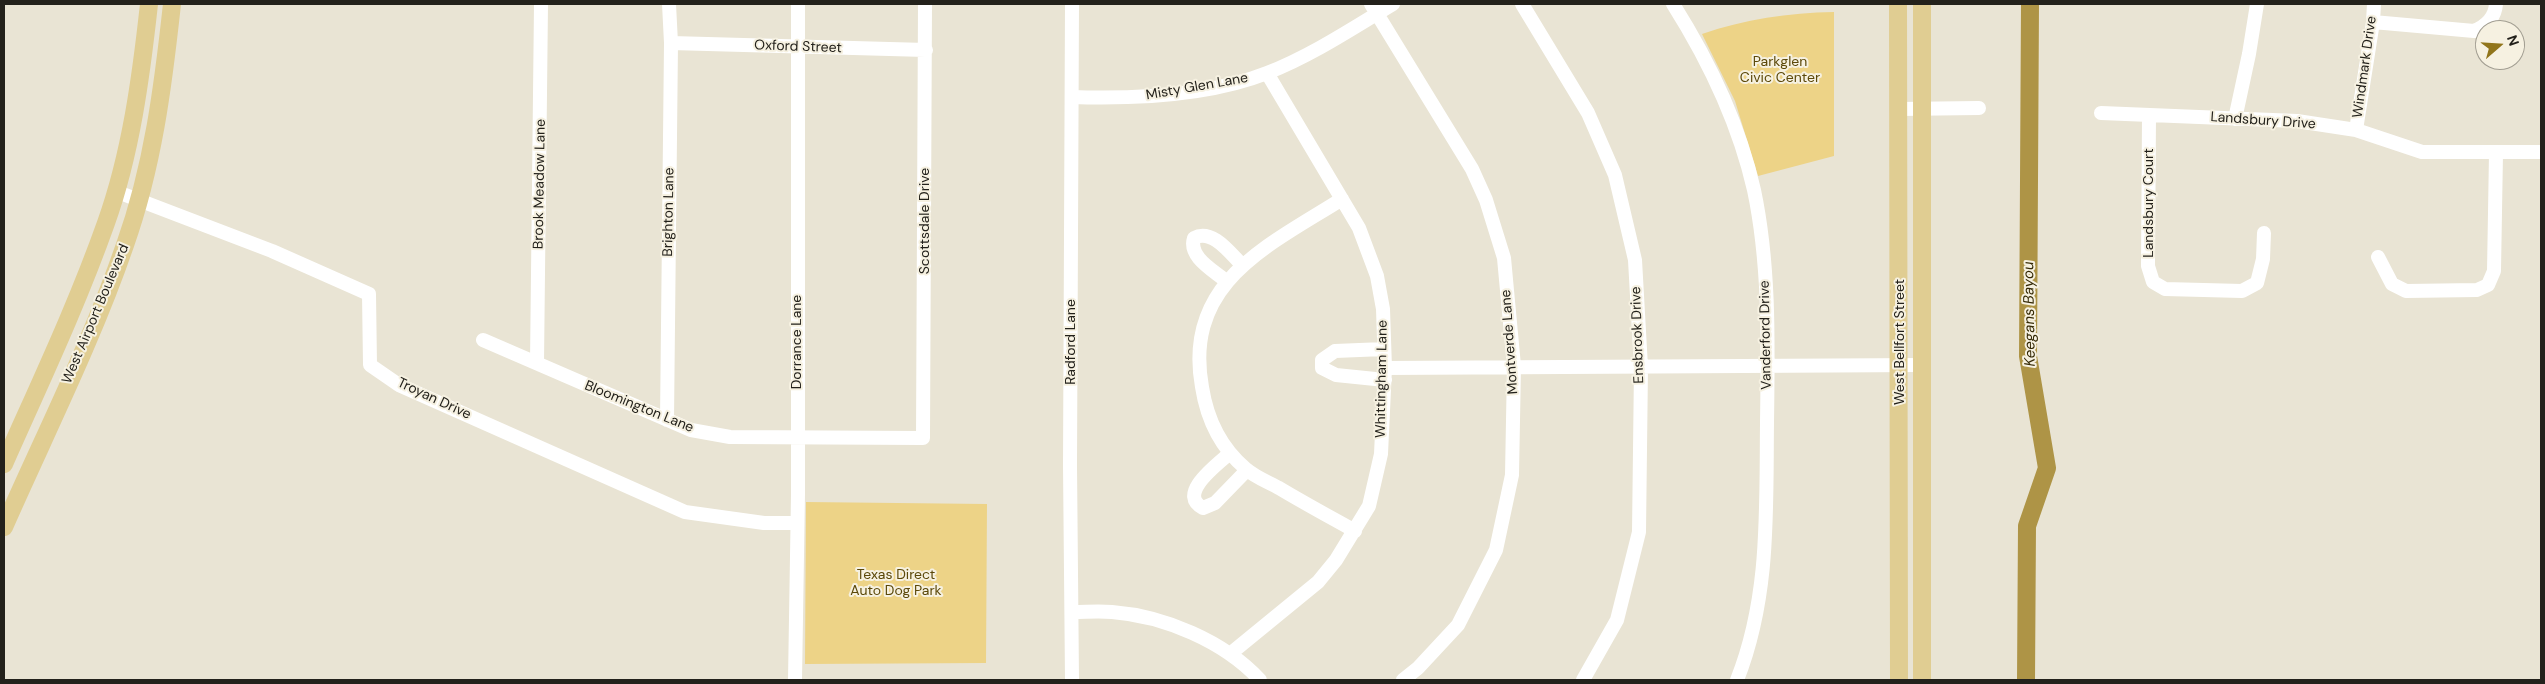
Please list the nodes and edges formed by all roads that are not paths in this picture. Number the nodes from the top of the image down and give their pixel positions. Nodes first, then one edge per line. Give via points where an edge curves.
1 (149, 4) edge
2 (172, 4) edge
3 (541, 4) edge
4 (669, 4) edge
5 (798, 4) edge
6 (925, 4) edge
7 (1072, 4) edge
8 (1393, 4) edge
9 (1522, 4) edge
10 (1673, 4) edge
11 (1898, 4) edge
12 (1922, 4) edge
13 (2257, 4) edge
14 (2374, 4) edge
15 (2496, 4) edge
16 (1374, 9) edge
17 (2374, 22) junction
18 (147, 25) junction
19 (170, 27) junction
20 (671, 43) junction
21 (799, 47) junction
22 (926, 50) junction
23 (1267, 74) junction
24 (1072, 98) junction
25 (1922, 108) junction
26 (1979, 108) dead end
27 (1899, 110) junction
28 (2101, 113) dead end
29 (2149, 116) junction
30 (2235, 118) junction
31 (2356, 130) junction
32 (2541, 152) edge
33 (2496, 153) junction
34 (115, 191) junction
35 (139, 199) junction
36 (1342, 199) junction
37 (2264, 233) dead end
38 (2378, 257) dead end
39 (1242, 265) junction
40 (1226, 281) junction
41 (483, 340) dead end
42 (57, 345) junction
43 (1384, 349) junction
44 (80, 356) junction
45 (538, 364) junction
46 (1768, 365) junction
47 (1922, 365) junction
48 (1514, 366) junction
49 (1900, 366) junction
50 (1641, 367) junction
51 (1385, 374) junction
52 (667, 420) junction
53 (796, 436) junction
54 (923, 438) joint
55 (1230, 453) junction
56 (4, 464) edge
57 (1247, 470) junction
58 (11, 492) edge
59 (796, 523) junction
60 (4, 527) edge
61 (1355, 531) junction
62 (1922, 568) junction
63 (1900, 569) junction
64 (1073, 612) junction
65 (1230, 654) junction
66 (795, 680) edge
67 (1072, 680) edge
68 (1260, 680) edge
69 (1403, 680) edge
70 (1583, 680) edge
71 (1737, 680) edge
72 (1900, 680) edge
73 (1922, 680) edge

1 - 18 main road, West Airport Boulevard
2 - 19 main road, West Airport Boulevard
3 - 45 street, Brook Meadow Lane
4 - 20 street, Brighton Lane
5 - 21 street, Dorrance Lane
6 - 22 street, Scottsdale Drive
7 - 24 street, Radford Lane
8 - 16 street, Misty Glen Lane
9 - 50 street, Ensbrook Drive via 1588,113 1615,175 1635,260
10 - 46 street, Vanderford Drive via 1695,39 1727,105 1754,190 1764,267
11 - 27 main road, West Bellfort Street
12 - 25 main road, West Bellfort Street
13 - 30 street
14 - 17 street, Windmark Drive
15 - 17 street via 2496,11 2485,26 2474,31
16 - 23 street, Misty Glen Lane via 1329,42
16 - 48 street, Montverde Lane via 1472,170 1486,200 1504,258
17 - 31 street, Windmark Drive
18 - 19 main road
18 - 34 main road, West Airport Boulevard via 128,148
19 - 35 main road, West Airport Boulevard via 158,126
20 - 21 street, Oxford Street
20 - 52 street, Brighton Lane
21 - 22 street, Oxford Street
21 - 53 street, Dorrance Lane
22 - 54 street, Scottsdale Drive
23 - 24 street, Misty Glen Lane via 1224,85 1149,96
23 - 36 street, Whittingham Lane
24 - 64 street, Radford Lane via 1070,465
25 - 26 street
25 - 27 street
25 - 47 main road, West Bellfort Street
27 - 49 main road, West Bellfort Street
28 - 29 street, Landsbury Drive
29 - 30 street, Landsbury Drive
29 - 37 street, Landsbury Court via 2148,266 2153,282 2165,289 2242,291 2256,283 2263,259
30 - 31 street, Landsbury Drive via 2297,121
31 - 33 street, Landsbury Drive via 2422,152
32 - 33 street, Landsbury Drive
33 - 38 street via 2494,270 2488,285 2477,290 2406,291 2392,284
34 - 35 street, Troyan Drive
34 - 42 main road, West Airport Boulevard via 107,222
35 - 44 main road, West Airport Boulevard via 108,292
35 - 59 street, Troyan Drive via 370,294 370,365 399,385 685,512 764,523
36 - 39 street
36 - 43 street, Whittingham Lane via 1359,228 1377,276 1383,309
39 - 40 street
39 - 40 street via 1208,235 1200,234 1194,238 1195,254
40 - 55 street via 1204,322 1200,378 1206,408
41 - 45 street, Bloomington Lane
42 - 44 main road
42 - 56 main road, West Airport Boulevard
43 - 51 street, Whittingham Lane
43 - 51 street via 1335,352 1322,360 1322,368 1336,375
44 - 58 main road, West Airport Boulevard
45 - 52 street, Bloomington Lane
46 - 49 street
46 - 50 street
46 - 71 street, Vanderford Drive via 1764,569 1747,654
47 - 49 street
47 - 62 main road, West Bellfort Street
48 - 50 street
48 - 51 street
48 - 69 street, Montverde Lane via 1512,475 1496,550 1458,625
49 - 63 main road, West Bellfort Street
50 - 70 street, Ensbrook Drive via 1639,532 1616,620
51 - 61 street, Whittingham Lane via 1378,471 1369,506
52 - 53 street, Bloomington Lane via 691,430 730,437
53 - 54 street, Bloomington Lane
53 - 59 street, Dorrance Lane
55 - 57 street
55 - 57 street via 1198,484 1193,492 1197,505 1203,508 1215,503
57 - 61 street
58 - 60 main road, West Airport Boulevard
59 - 66 street, Dorrance Lane
61 - 65 street, Whittingham Lane via 1318,582
62 - 63 main road
62 - 73 main road, West Bellfort Street
63 - 72 main road, West Bellfort Street
64 - 65 street via 1112,612 1161,622
64 - 67 street, Radford Lane
65 - 68 street

